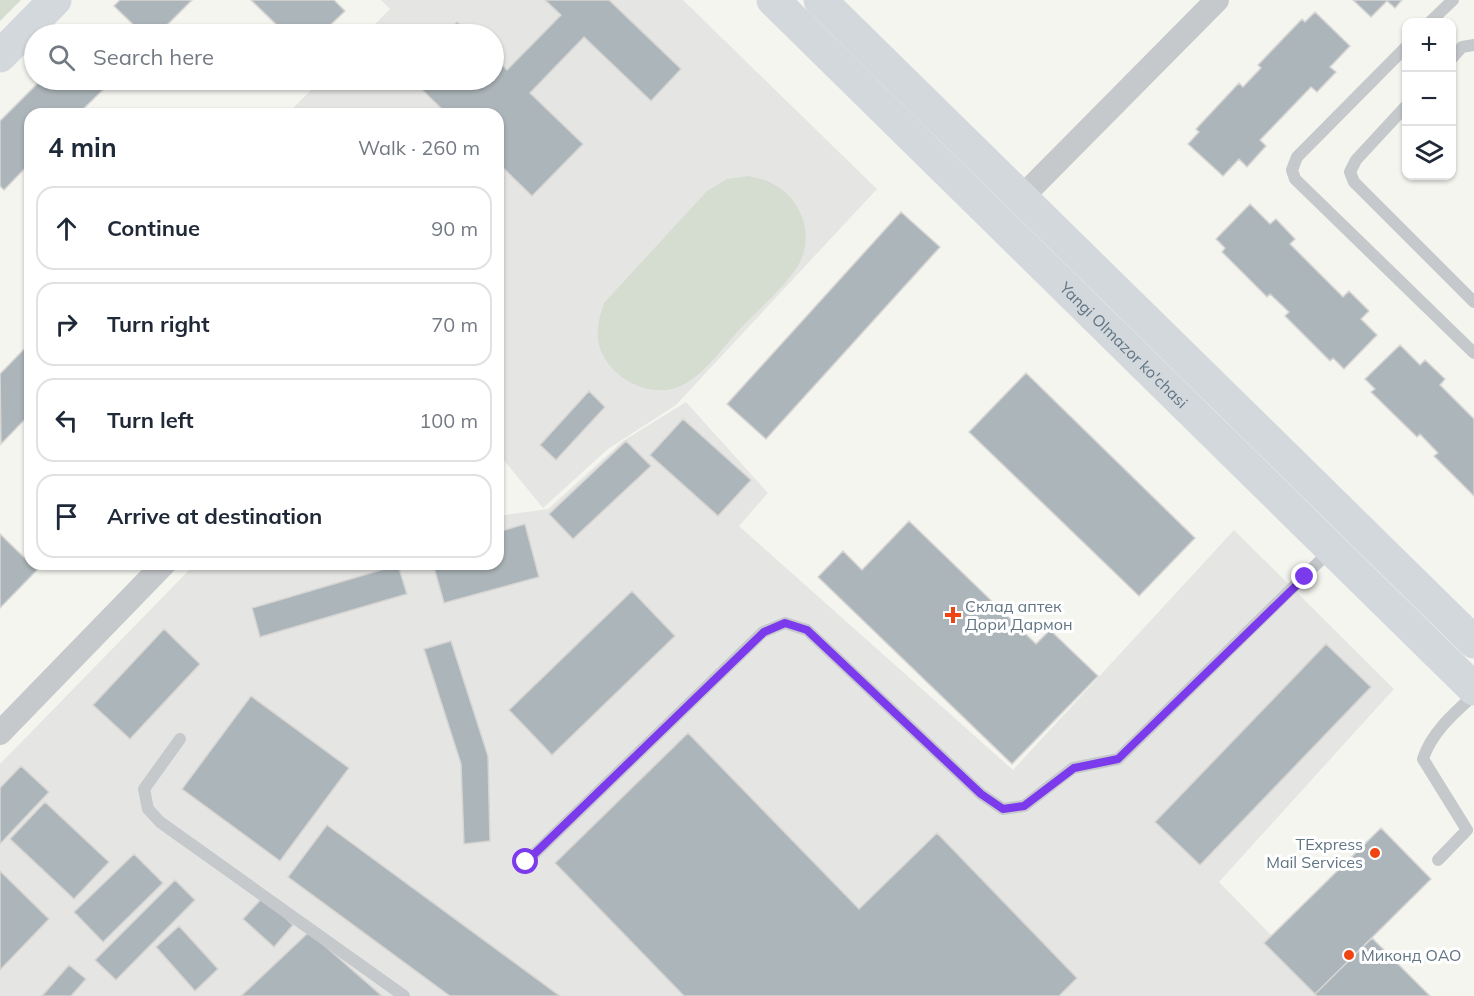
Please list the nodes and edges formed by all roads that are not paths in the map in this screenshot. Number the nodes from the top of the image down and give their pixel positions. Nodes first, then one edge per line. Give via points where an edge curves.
1 (55, 0) edge
2 (819, 0) edge
3 (1217, 0) edge
4 (1453, 0) edge
5 (791, 6) edge
6 (1434, 18) edge
7 (31, 24) edge
8 (24, 32) edge
9 (1474, 45) edge
10 (1402, 52) edge
11 (1456, 54) edge
12 (0, 56) edge
13 (1402, 111) edge
14 (1021, 198) junction
15 (1474, 302) edge
16 (1474, 353) edge
17 (1332, 550) junction
18 (158, 570) edge
19 (1474, 642) edge
20 (1474, 689) edge
21 (1474, 695) edge
22 (0, 733) edge
23 (180, 739) dead end
24 (1438, 860) dead end
25 (526, 862) dead end
26 (405, 996) edge

1 - 7 main road
2 - 14 main road, Yangi Olmazor ko'chasi
3 - 14 street
4 - 6 lane
5 - 17 main road, Yangi Olmazor ko'chasi
8 - 12 main road
9 - 11 lane via 1462,47
10 - 16 lane via 1297,158 1292,170 1295,180
13 - 15 lane via 1356,160 1350,171 1354,182
14 - 19 main road, Yangi Olmazor ko'chasi
17 - 20 main road, Yangi Olmazor ko'chasi
17 - 25 lane via 1118,759 1074,768 1024,806 1003,809 981,794 807,630 785,623 764,632
18 - 22 street
21 - 24 lane via 1450,717 1427,746 1423,759 1467,830
23 - 26 lane via 144,789 148,809 160,822

